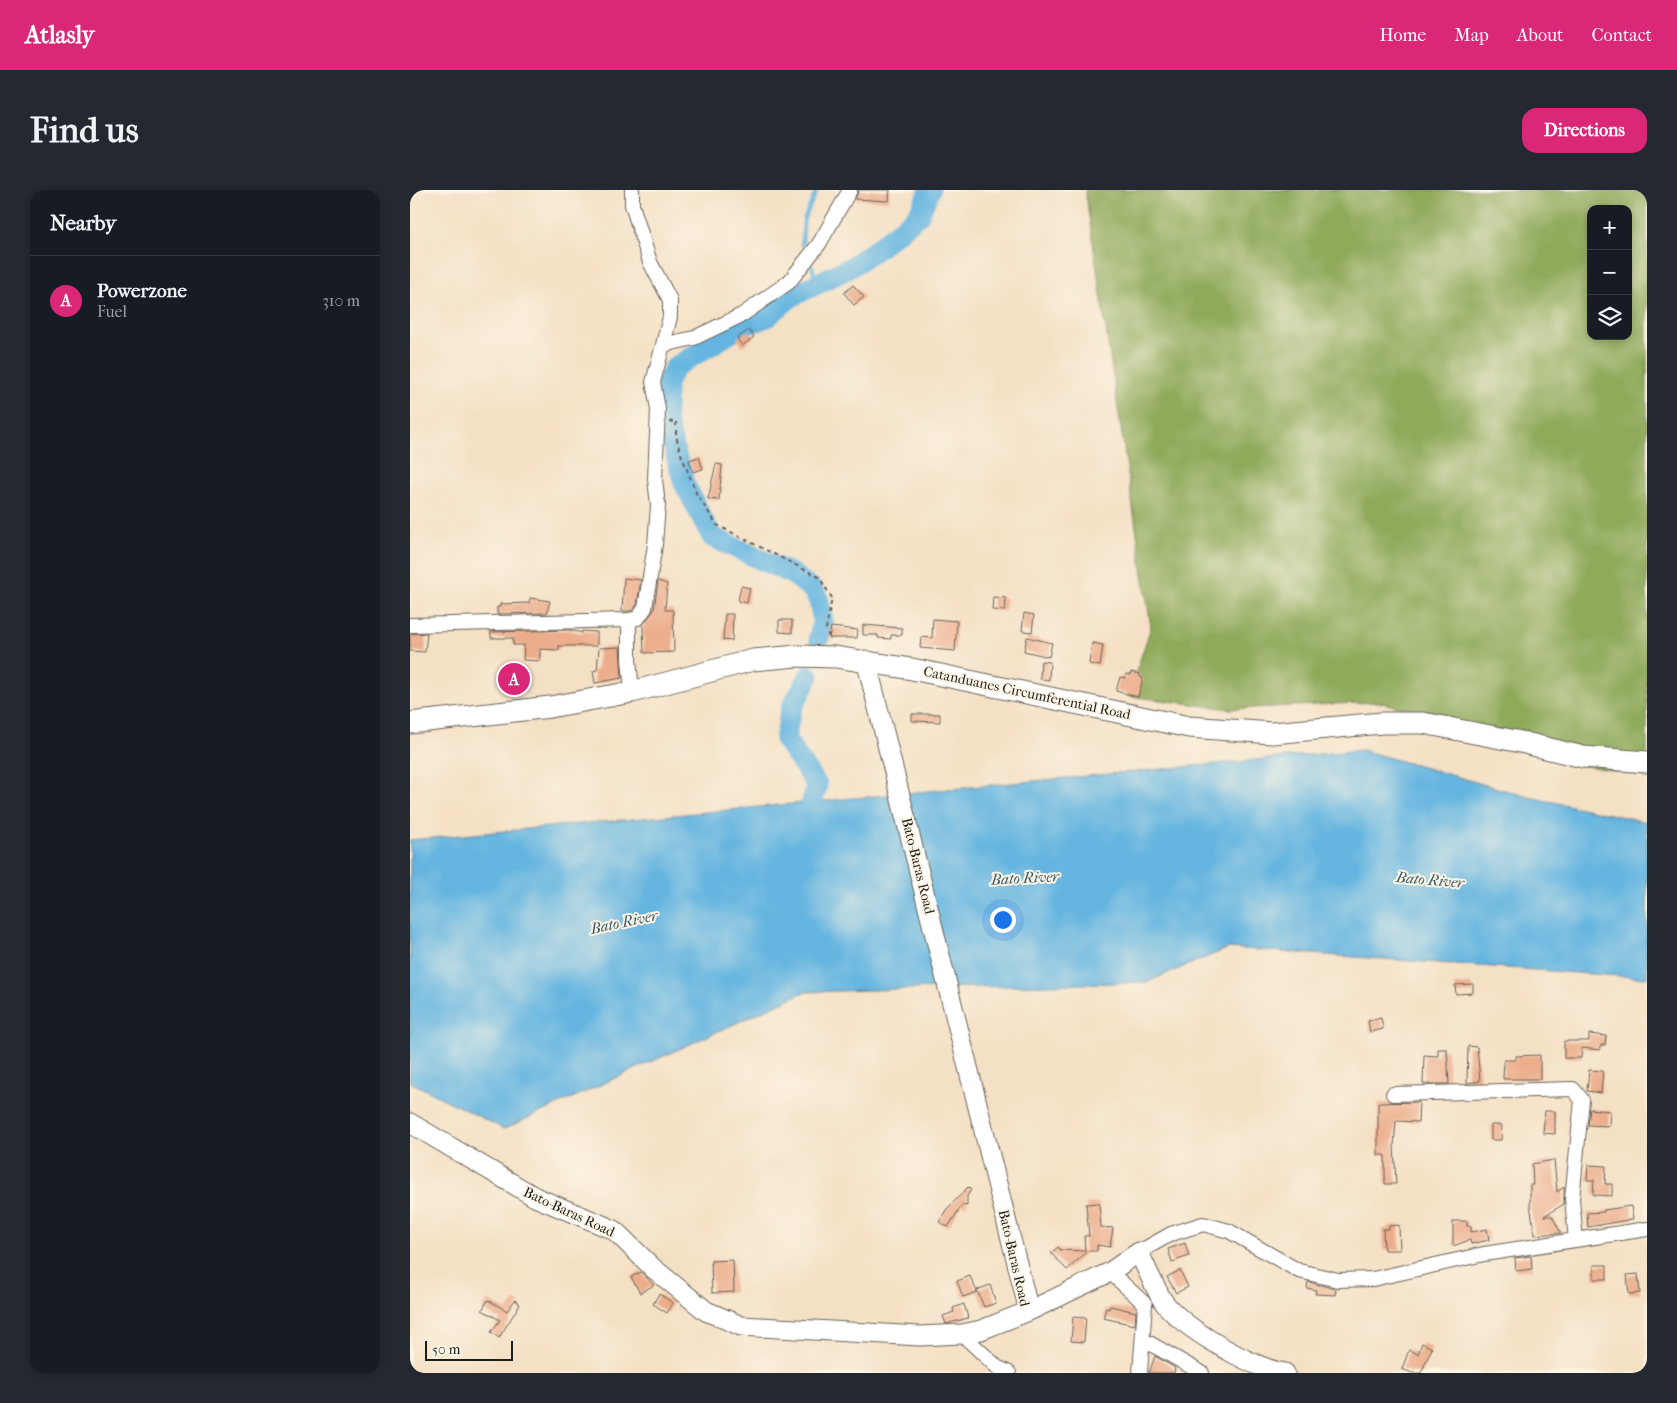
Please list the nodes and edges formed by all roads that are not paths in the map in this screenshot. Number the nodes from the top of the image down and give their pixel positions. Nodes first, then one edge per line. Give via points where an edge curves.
1 (632, 190) edge
2 (850, 190) edge
3 (663, 344) junction
4 (629, 620) junction
5 (410, 625) edge
6 (866, 660) junction
7 (632, 692) junction
8 (410, 723) edge
9 (1647, 762) edge
10 (1393, 1094) dead end
11 (410, 1122) edge
12 (1647, 1229) edge
13 (1576, 1240) junction
14 (1139, 1252) junction
15 (1110, 1272) junction
16 (1029, 1311) junction
17 (962, 1334) junction
18 (1144, 1340) junction
19 (1008, 1373) edge
20 (1140, 1373) edge
21 (1202, 1373) edge
22 (1285, 1373) edge

1 - 3 street via 632,205 650,262 670,300 670,317
2 - 3 street via 818,244 789,282 742,315 694,338
3 - 4 street via 653,382 658,409 655,545 645,608 638,618
4 - 5 street
4 - 7 street
6 - 7 main road, Catanduanes Circumferential Road via 798,656 753,660
6 - 9 main road, Catanduanes Circumferential Road via 1189,727 1272,733 1382,723 1422,723 1583,758
6 - 16 main road, Bato-Baras Road
7 - 8 main road, Catanduanes Circumferential Road via 550,707
10 - 13 street via 1573,1089 1582,1100 1572,1199
11 - 17 main road, Bato-Baras Road via 535,1197 614,1230 653,1268 706,1311 741,1326 920,1336
12 - 13 street
13 - 14 street via 1484,1254 1373,1279 1338,1280 1299,1271 1229,1231 1203,1224 1171,1234
14 - 15 main road
14 - 22 main road via 1164,1301 1186,1324 1232,1352
15 - 16 main road
15 - 18 street via 1145,1304
16 - 17 main road, Bato-Baras Road
17 - 19 street
18 - 20 street
18 - 21 street

